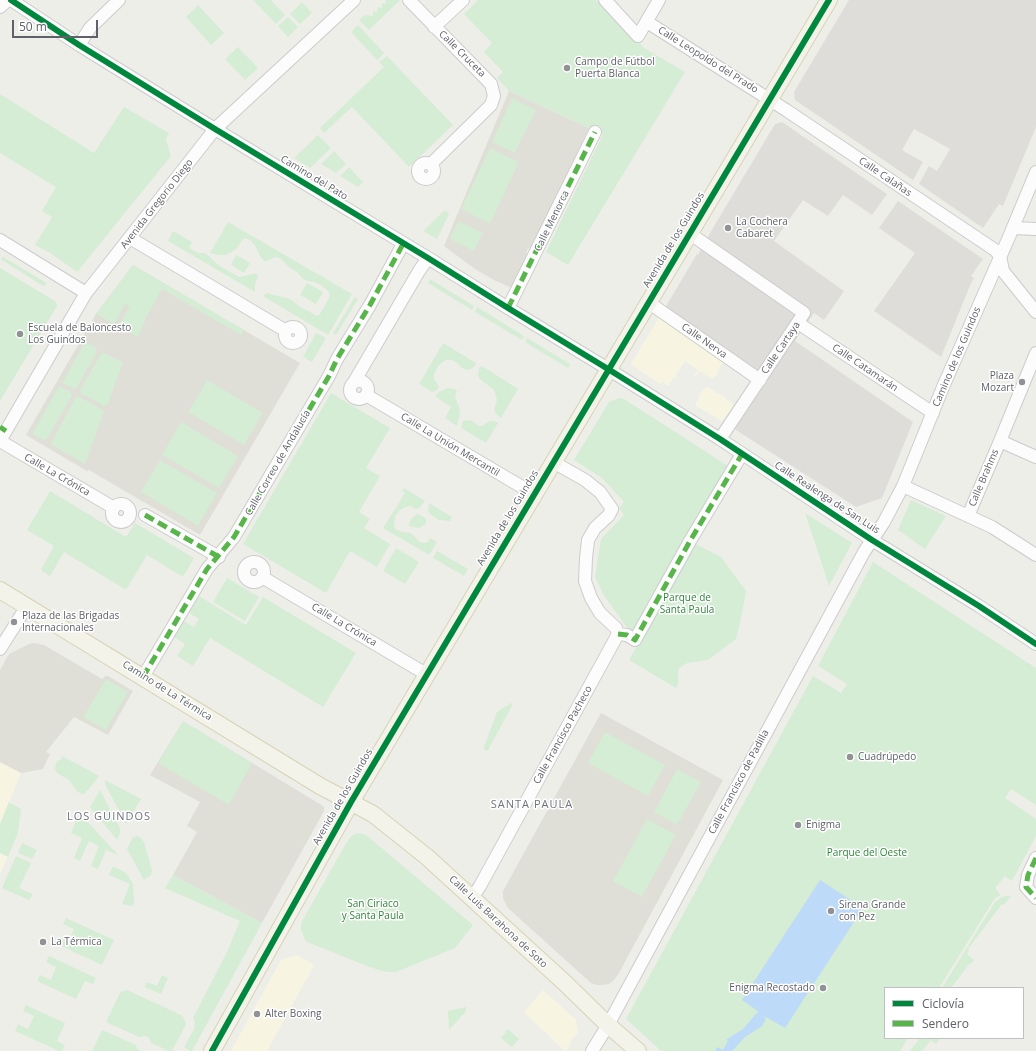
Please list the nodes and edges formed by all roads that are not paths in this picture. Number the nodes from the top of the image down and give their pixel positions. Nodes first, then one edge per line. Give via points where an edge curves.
1 (9, 0) edge
2 (119, 0) edge
3 (354, 0) edge
4 (409, 0) edge
5 (462, 0) edge
6 (605, 0) edge
7 (659, 0) edge
8 (829, 0) edge
9 (0, 7) edge
10 (647, 22) junction
11 (434, 27) junction
12 (79, 45) junction
13 (769, 99) junction
14 (215, 130) junction
15 (595, 132) dead end
16 (431, 164) dead end
17 (1036, 172) edge
18 (1013, 228) junction
19 (1036, 228) edge
20 (689, 233) junction
21 (130, 238) junction
22 (0, 240) edge
23 (404, 244) junction
24 (1000, 256) junction
25 (428, 258) junction
26 (86, 293) junction
27 (648, 302) junction
28 (508, 308) junction
29 (1036, 312) edge
30 (798, 323) junction
31 (286, 330) dead end
32 (1036, 353) edge
33 (608, 369) junction
34 (760, 380) junction
35 (933, 413) junction
36 (1, 435) edge
37 (720, 439) junction
38 (1000, 441) junction
39 (742, 454) junction
40 (1036, 457) edge
41 (553, 462) junction
42 (903, 486) junction
43 (534, 494) junction
44 (114, 508) dead end
45 (145, 515) dead end
46 (968, 516) junction
47 (872, 540) junction
48 (1035, 552) edge
49 (218, 557) junction
50 (262, 577) dead end
51 (0, 590) edge
52 (27, 606) junction
53 (618, 634) junction
54 (1036, 644) edge
55 (0, 650) edge
56 (426, 674) junction
57 (143, 677) junction
58 (351, 802) junction
59 (1036, 858) edge
60 (472, 898) junction
61 (1036, 898) edge
62 (608, 1025) junction
63 (212, 1051) edge
64 (592, 1051) edge
65 (638, 1051) edge

1 - 9 street
1 - 12 street, Camino del Pato
2 - 12 street via 90,28
3 - 14 street, Avenida Gregorio Diego
4 - 11 street, Calle Cruceta
5 - 11 street
6 - 10 street via 638,36
7 - 10 street
8 - 13 main road, Avenida de los Guindos
10 - 13 street, Calle Leopoldo del Prado
11 - 16 street, Calle Cruceta via 491,84 494,96 491,105
12 - 14 street, Camino del Pato
13 - 20 main road, Avenida de los Guindos
13 - 24 street, Calle Calañas via 995,250
14 - 21 street, Avenida Gregorio Diego
14 - 23 street, Camino del Pato
15 - 28 street, Calle Menorca
17 - 18 street, Camino de los Guindos
18 - 19 street
18 - 24 street, Camino de los Guindos
20 - 27 main road, Avenida de los Guindos
20 - 30 street, Calle Cartaya via 804,313
21 - 26 street, Avenida Gregorio Diego
21 - 31 street
22 - 26 street
23 - 25 street, Camino del Pato
23 - 49 street, Calle Correo de Andalucía via 234,537
24 - 29 street via 1003,271
24 - 35 street, Camino de los Guindos
25 - 28 street, Camino del Pato
25 - 43 street, Calle La Unión Mercantil via 350,387 352,396 360,399 366,395
26 - 36 street, Avenida Gregorio Diego
27 - 33 main road, Avenida de los Guindos
27 - 34 street, Calle Nerva
28 - 33 street, Camino del Pato
30 - 34 street, Calle Cartaya
30 - 35 street, Calle Catamarán
32 - 38 street
33 - 37 street, Calle Realenga de San Luis
33 - 41 main road, Avenida de los Guindos
34 - 37 street, Calle Cartaya
35 - 42 street, Camino de los Guindos
36 - 44 street, Calle La Crónica
37 - 39 street, Calle Realenga de San Luis
38 - 40 street
38 - 46 street, Calle Brahms
39 - 47 street, Calle Realenga de San Luis
39 - 53 street via 635,640 627,635
41 - 43 main road, Avenida de los Guindos
41 - 53 street via 585,480 600,492 612,509 610,515 595,528 588,540 585,581 600,613 616,628
42 - 46 street
42 - 47 street, Camino de los Guindos
43 - 56 main road, Avenida de los Guindos
45 - 49 street
46 - 48 street
47 - 54 street, Calle Realenga de San Luis
47 - 62 street, Calle Francisco de Padilla
49 - 57 street, Calle Correo de Andalucía via 207,570
50 - 56 street, Calle La Crónica
51 - 52 main road
52 - 55 street
52 - 57 main road, Camino de La Térmica
53 - 60 street, Calle Francisco Pacheco
56 - 58 main road, Avenida de los Guindos
57 - 58 main road, Camino de La Térmica via 320,786
58 - 60 main road, Calle Luis Barahona de Soto via 373,814 427,857
58 - 63 main road, Avenida de los Guindos
59 - 61 street via 1028,875 1026,887
60 - 62 main road, Calle Luis Barahona de Soto
62 - 64 street, Calle Francisco de Padilla
62 - 65 main road, Calle Luis Barahona de Soto

